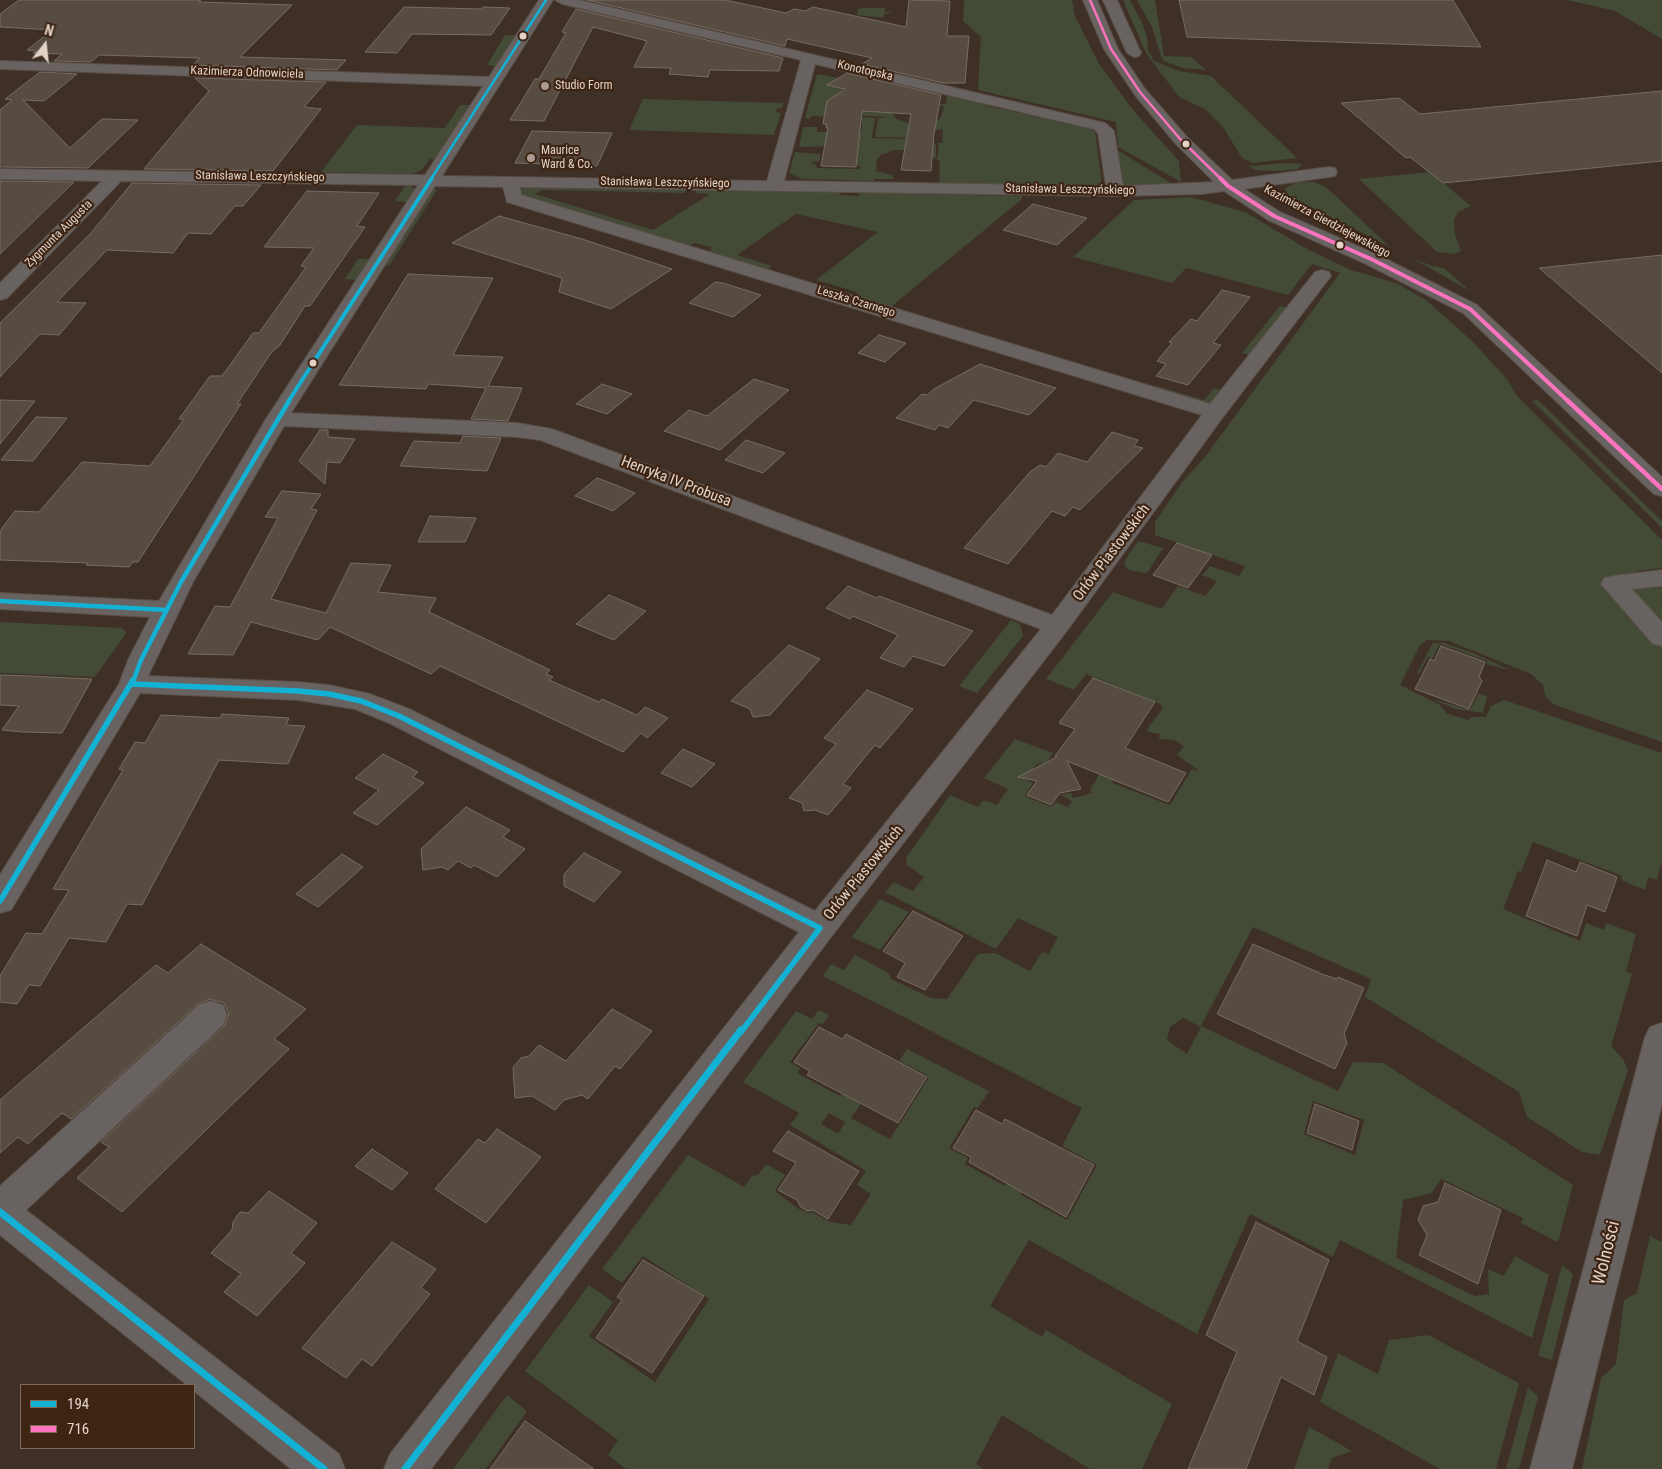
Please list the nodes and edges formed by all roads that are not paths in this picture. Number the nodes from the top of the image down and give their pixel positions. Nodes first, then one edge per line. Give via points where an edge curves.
1 (546, 0) edge
2 (562, 0) edge
3 (1090, 0) edge
4 (1110, 0) edge
5 (809, 57) junction
6 (0, 65) edge
7 (1142, 65) dead end
8 (493, 82) junction
9 (1232, 166) dead end
10 (1329, 172) dead end
11 (0, 174) edge
12 (117, 175) junction
13 (430, 180) junction
14 (511, 181) junction
15 (1253, 182) junction
16 (775, 184) junction
17 (1228, 186) junction
18 (1115, 191) junction
19 (1322, 276) dead end
20 (0, 294) edge
21 (1470, 308) junction
22 (1215, 412) junction
23 (277, 418) junction
24 (1662, 489) edge
25 (1662, 578) edge
26 (0, 601) edge
27 (167, 610) junction
28 (1058, 626) junction
29 (1662, 638) edge
30 (132, 684) junction
31 (8, 875) edge
32 (0, 902) edge
33 (820, 928) junction
34 (211, 1015) dead end
35 (1662, 1037) edge
36 (0, 1211) edge
37 (324, 1469) edge
38 (405, 1469) edge
39 (1551, 1469) edge

1 - 8 street
2 - 5 street, Konotopska
3 - 17 street, Kazimierza Gierdziejewskiego via 1111,49 1136,86 1181,140
4 - 7 street via 1120,26
5 - 16 street
5 - 18 street, Konotopska via 1099,126 1106,131
6 - 8 street, Kazimierza Odnowiciela
8 - 13 street
9 - 15 street, Kazimierza Gierdziejewskiego
10 - 15 street, Stanisława Leszczyńskiego
11 - 12 street, Stanisława Leszczyńskiego
12 - 13 street, Stanisława Leszczyńskiego
12 - 20 street, Zygmunta Augusta
13 - 14 street, Stanisława Leszczyńskiego
13 - 23 street
14 - 16 street, Stanisława Leszczyńskiego
14 - 22 street, Leszka Czarnego via 513,198
15 - 17 street, Stanisława Leszczyńskiego
15 - 21 street, Kazimierza Gierdziejewskiego via 1283,201 1433,278 1462,297
16 - 18 street, Stanisława Leszczyńskiego
17 - 18 street, Stanisława Leszczyńskiego
17 - 21 street, Kazimierza Gierdziejewskiego via 1274,216
19 - 22 street, Orłów Piastowskich
21 - 24 street, Kazimierza Gierdziejewskiego
22 - 28 street, Orłów Piastowskich
23 - 27 street
23 - 28 street, Henryka IV Probusa via 544,434
25 - 29 street via 1614,584
26 - 27 street
27 - 30 street
28 - 33 street, Orłów Piastowskich
30 - 31 street
30 - 33 street via 298,691 360,701 399,716
31 - 32 street
33 - 38 street, Orłów Piastowskich
34 - 36 street
35 - 39 street, Wolności
36 - 37 street

